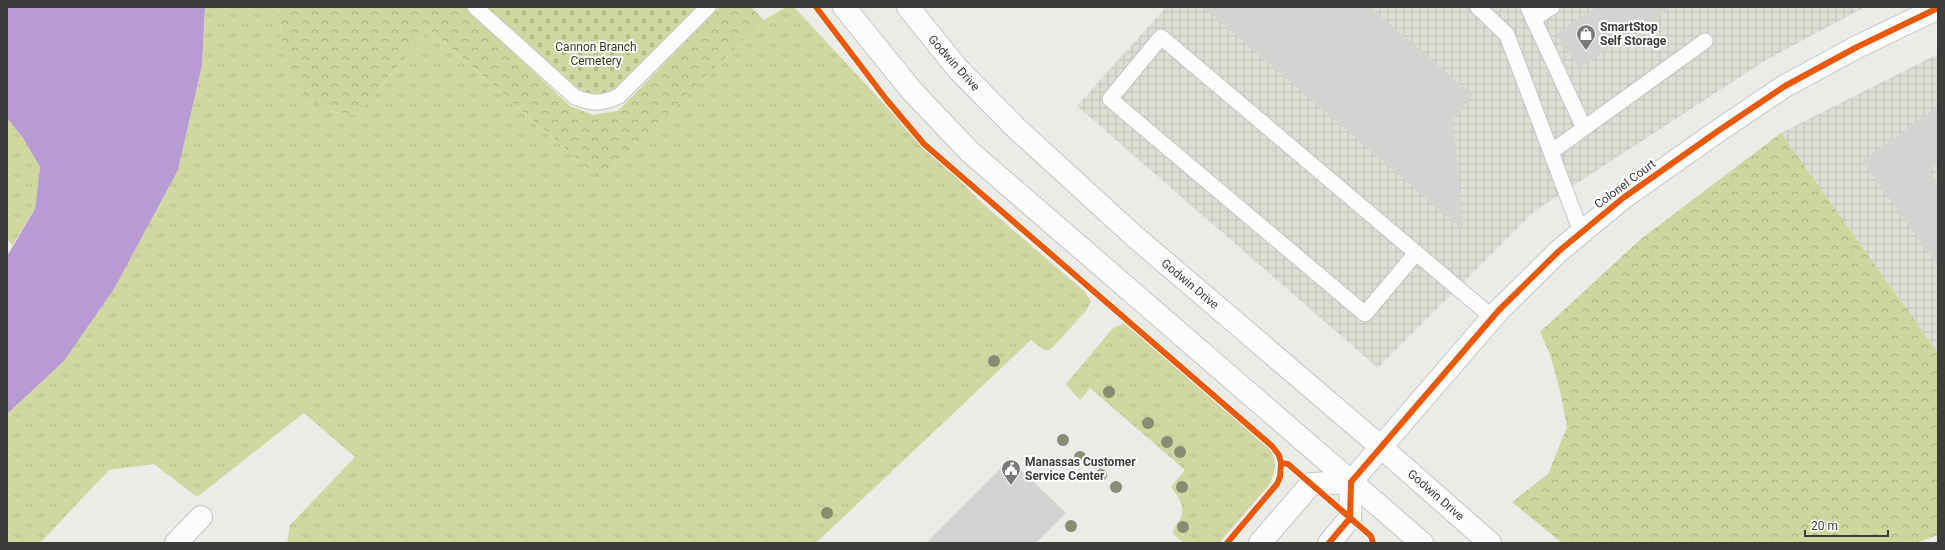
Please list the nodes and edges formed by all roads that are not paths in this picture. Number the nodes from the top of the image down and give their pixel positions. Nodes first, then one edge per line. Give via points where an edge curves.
1 (475, 7) edge
2 (708, 7) edge
3 (844, 7) edge
4 (908, 7) edge
5 (1478, 7) edge
6 (1552, 7) edge
7 (1937, 11) edge
8 (1530, 13) edge
9 (1705, 41) dead end
10 (1584, 128) junction
11 (1551, 152) junction
12 (1581, 232) junction
13 (1416, 253) junction
14 (1492, 317) junction
15 (1381, 447) junction
16 (1351, 482) junction
17 (201, 517) dead end
18 (176, 543) edge
19 (1260, 543) edge
20 (1329, 543) edge
21 (1422, 543) edge
22 (1490, 543) edge

1 - 2 lane via 575,97 590,103 607,102 619,96
3 - 16 street via 912,91 970,152
4 - 15 street, Godwin Drive via 957,68 1015,127 1133,235
5 - 11 lane via 1507,35
6 - 8 lane
7 - 12 street, Colonel Court via 1857,47 1785,86 1718,130 1623,198
8 - 10 lane
9 - 10 lane
10 - 11 lane
11 - 12 lane
12 - 14 street, Colonel Court
13 - 13 lane via 1161,37 1110,99 1365,314
13 - 14 lane
14 - 15 street, Colonel Court
15 - 16 street, Colonel Court
15 - 22 street, Godwin Drive
16 - 19 street via 1311,484
16 - 20 street via 1350,518
16 - 21 street
17 - 18 street

